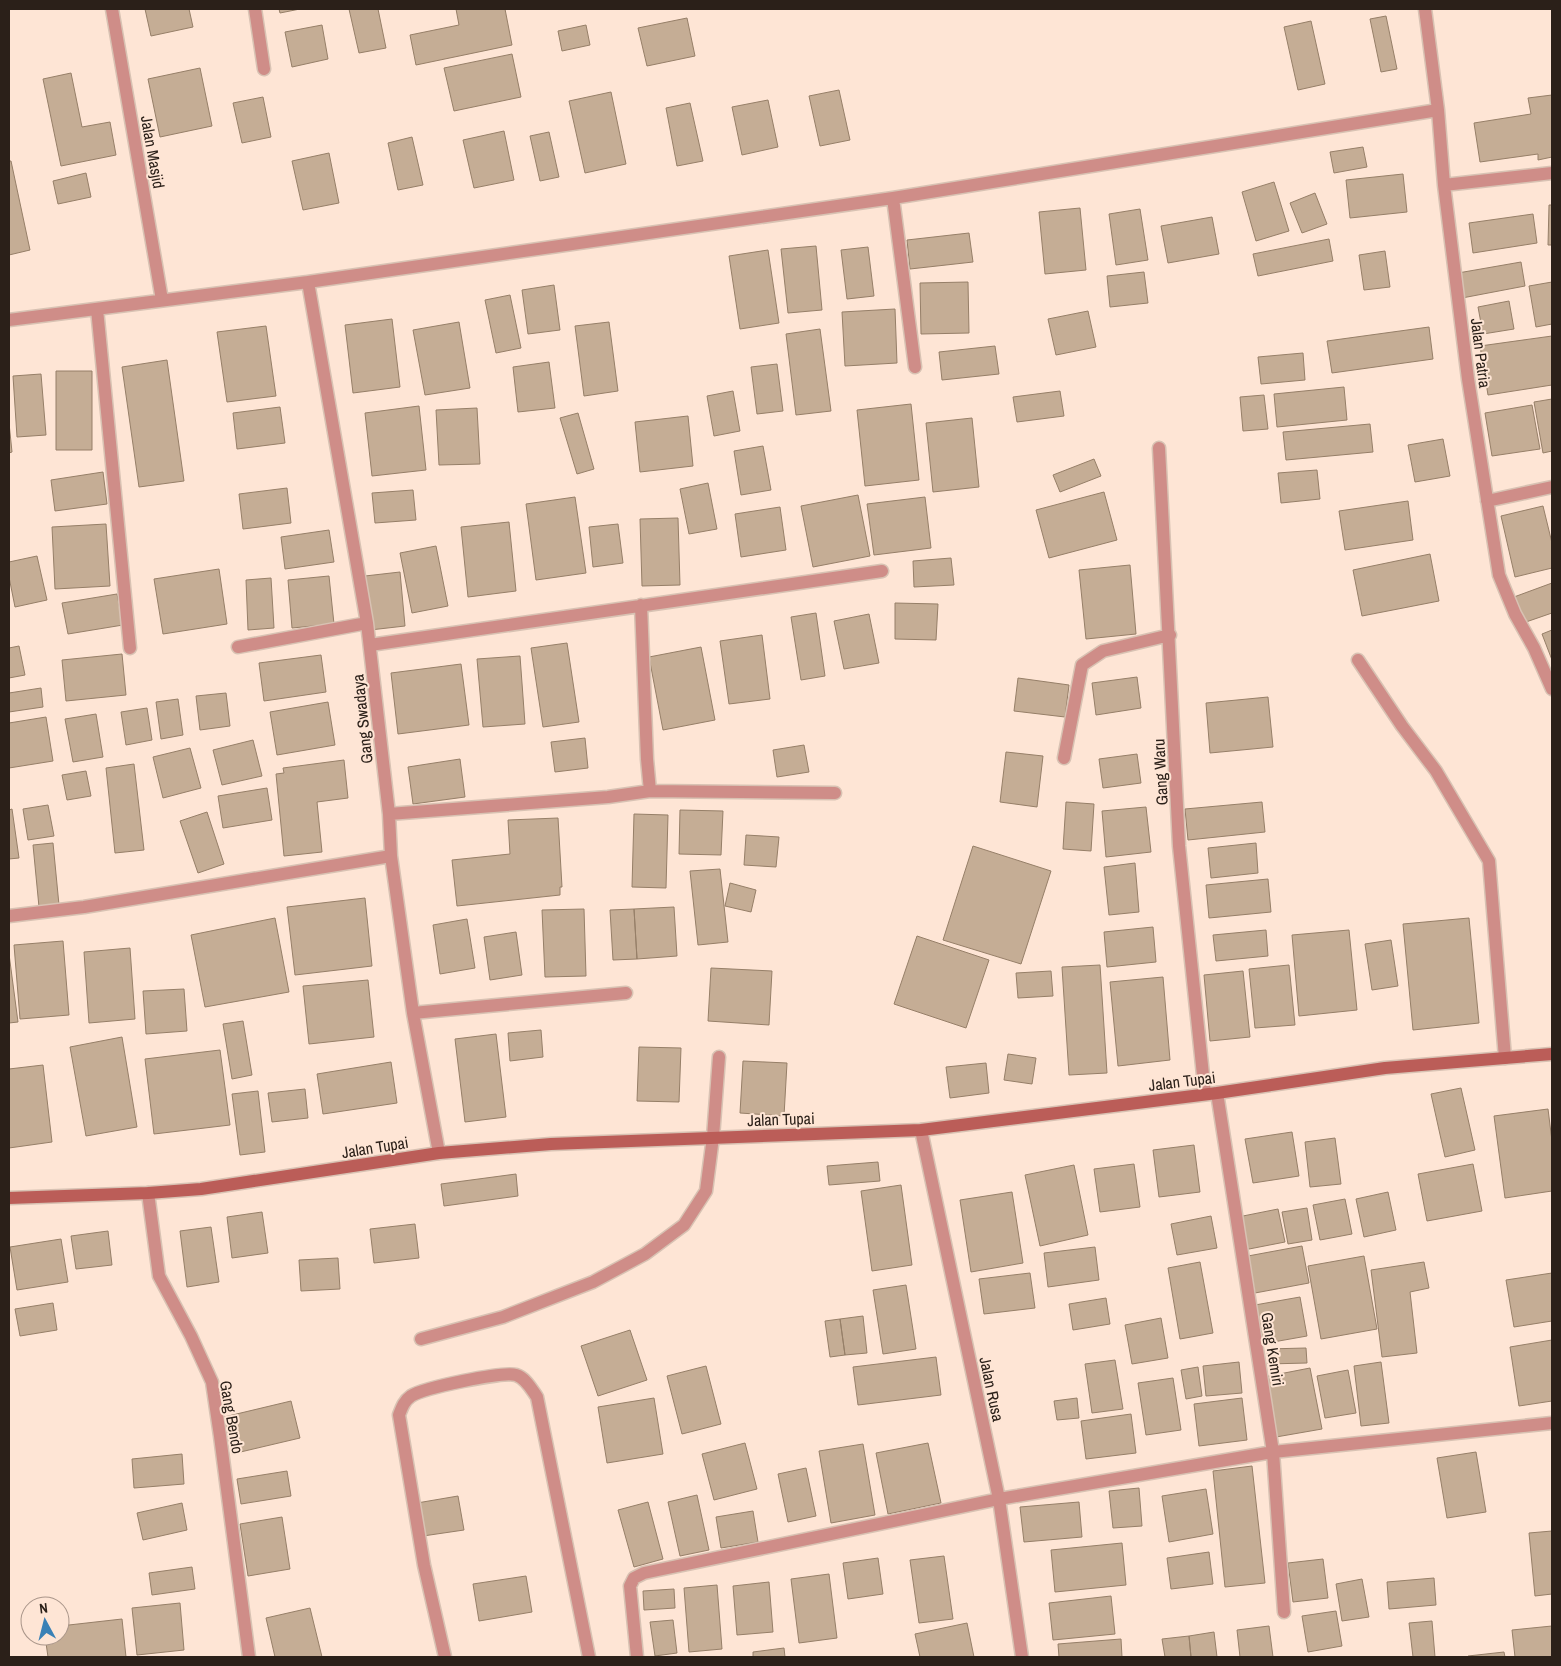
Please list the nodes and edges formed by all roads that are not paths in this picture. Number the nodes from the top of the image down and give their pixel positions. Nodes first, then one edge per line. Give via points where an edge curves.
1 (112, 9) edge
2 (255, 9) edge
3 (1425, 9) edge
4 (264, 69) dead end
5 (1438, 110) junction
6 (1552, 173) edge
7 (1444, 185) junction
8 (893, 198) junction
9 (308, 282) junction
10 (162, 300) junction
11 (97, 309) junction
12 (9, 320) edge
13 (916, 367) dead end
14 (1159, 448) dead end
15 (1552, 487) edge
16 (1487, 501) junction
17 (882, 571) dead end
18 (641, 605) junction
19 (367, 623) junction
20 (1170, 635) junction
21 (370, 645) junction
22 (130, 648) dead end
23 (238, 648) dead end
24 (1358, 660) dead end
25 (1552, 689) edge
26 (1064, 758) dead end
27 (650, 791) junction
28 (835, 792) dead end
29 (389, 814) junction
30 (391, 856) junction
31 (9, 916) edge
32 (626, 993) dead end
33 (413, 1013) junction
34 (1552, 1054) edge
35 (719, 1057) dead end
36 (1505, 1058) junction
37 (1211, 1094) junction
38 (921, 1130) junction
39 (713, 1137) junction
40 (439, 1153) junction
41 (148, 1193) junction
42 (9, 1198) edge
43 (421, 1339) dead end
44 (1552, 1423) edge
45 (1273, 1452) junction
46 (999, 1499) junction
47 (1284, 1612) dead end
48 (249, 1657) edge
49 (445, 1657) edge
50 (589, 1657) edge
51 (637, 1657) edge
52 (1022, 1657) edge

1 - 10 street, Jalan Masjid
2 - 4 street
3 - 5 street, Jalan Patria
5 - 7 street, Jalan Patria
5 - 8 street
6 - 7 street
7 - 16 street, Jalan Patria
8 - 9 street
8 - 13 street
9 - 10 street
9 - 19 street, Gang Swadaya
10 - 11 street
11 - 12 street
11 - 22 street
14 - 20 street, Gang Waru
15 - 16 street
16 - 25 street, Jalan Patria via 1499,575
17 - 18 street
18 - 21 street
18 - 27 street
19 - 21 street, Gang Swadaya
19 - 23 street
20 - 26 street via 1103,651 1082,665
20 - 37 street, Gang Waru via 1180,846
21 - 29 street, Gang Swadaya
24 - 36 street via 1436,771 1489,861
27 - 28 street
27 - 29 street via 608,798
29 - 30 street, Gang Swadaya
30 - 31 street via 84,907
30 - 33 street, Gang Swadaya
32 - 33 street
33 - 40 street, Gang Swadaya
34 - 36 street, Jalan Tupai
35 - 39 street
36 - 37 street, Jalan Tupai via 1385,1068
37 - 38 street, Jalan Tupai
37 - 45 street, Gang Kemiri
38 - 39 street, Jalan Tupai
38 - 46 street, Jalan Rusa
39 - 40 street, Jalan Tupai
39 - 43 street via 706,1191 684,1225 645,1254 594,1282 503,1317
40 - 41 street, Jalan Tupai via 201,1189
41 - 42 street, Jalan Tupai
41 - 48 street, Gang Bendo via 159,1276 212,1382
44 - 45 street
45 - 46 street
45 - 47 street, Gang Kemiri
46 - 51 street via 638,1575 630,1586
46 - 52 street, Jalan Rusa
49 - 50 street via 424,1565 400,1415 404,1402 413,1395 451,1383 516,1375 537,1397

